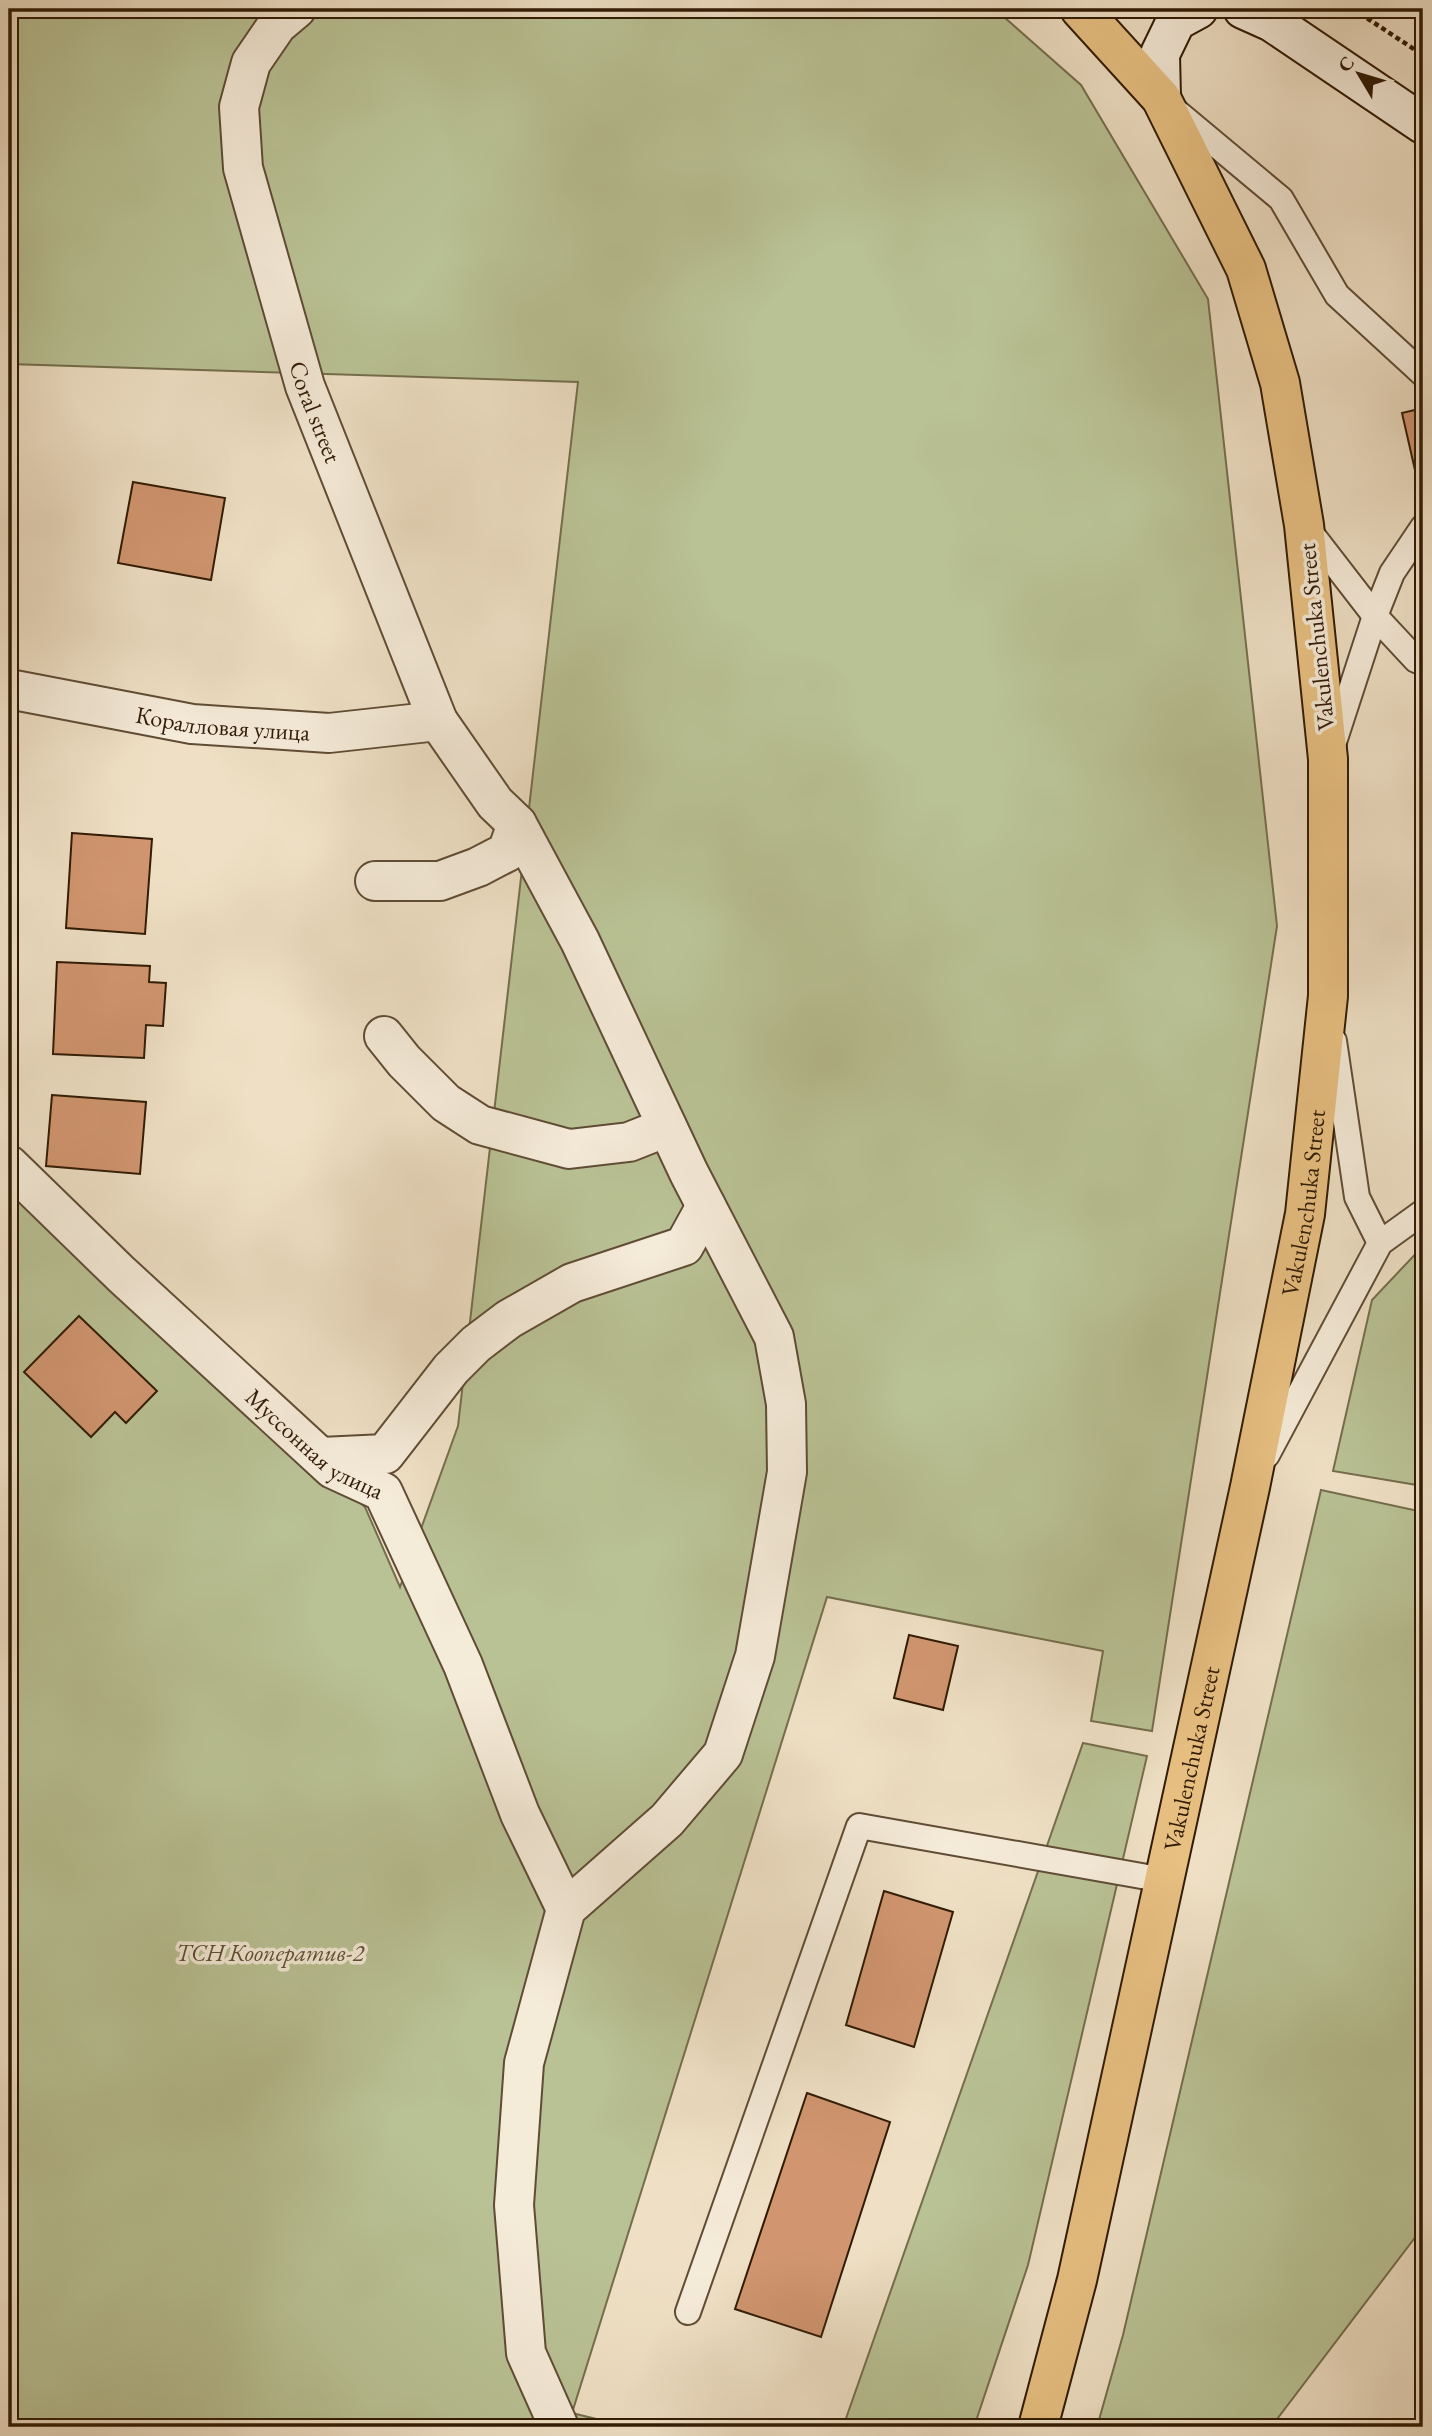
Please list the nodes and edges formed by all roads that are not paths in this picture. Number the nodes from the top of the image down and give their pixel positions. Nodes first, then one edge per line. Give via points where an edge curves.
1 (296, 9) edge
2 (1080, 9) edge
3 (1198, 9) edge
4 (1229, 9) edge
5 (1257, 15) edge
6 (1161, 98) junction
7 (1423, 124) edge
8 (1423, 374) edge
9 (1304, 525) junction
10 (1423, 527) edge
11 (1375, 616) junction
12 (1423, 663) edge
13 (9, 689) edge
14 (438, 721) junction
15 (1328, 759) junction
16 (506, 813) junction
17 (375, 881) dead end
18 (1328, 996) junction
19 (384, 1036) dead end
20 (667, 1127) junction
21 (9, 1165) edge
22 (706, 1206) junction
23 (1423, 1212) edge
24 (1380, 1243) junction
25 (321, 1457) junction
26 (1250, 1486) junction
27 (1164, 1880) junction
28 (566, 1909) junction
29 (688, 2312) dead end
30 (559, 2427) edge
31 (1038, 2427) edge

1 - 14 street, Coral street via 277,25 251,63 239,107 243,168 304,386
2 - 6 main road, Vakulenchuka Street
3 - 6 street via 1176,21 1160,54
4 - 5 street
5 - 7 street
6 - 8 lane via 1281,199 1337,295
6 - 9 main road, Vakulenchuka Street via 1246,270 1280,383
9 - 11 lane
9 - 15 main road, Vakulenchuka Street
10 - 11 lane via 1392,573
11 - 12 lane
11 - 15 lane
13 - 14 street, Коралловая улица via 192,724 329,733
14 - 16 street, Coral street
15 - 18 main road, Vakulenchuka Street
16 - 17 street via 507,852 440,881
16 - 20 street, Coral street via 580,941
18 - 24 lane via 1357,1197
18 - 26 main road, Vakulenchuka Street via 1305,1214
19 - 20 street via 446,1103 480,1125 569,1149 629,1142
20 - 22 street, Coral street
21 - 25 street, Муссонная улица
22 - 25 street via 684,1247 572,1283 509,1319 451,1369 385,1454
22 - 28 street, Coral street via 774,1337 786,1404 787,1472 755,1656 723,1754 667,1819
23 - 24 lane
24 - 26 lane
25 - 28 street, Муссонная улица via 333,1469 383,1492 463,1665 520,1814
26 - 27 main road, Vakulenchuka Street
27 - 29 lane via 859,1826
27 - 31 main road, Vakulenchuka Street via 1077,2280
28 - 30 street via 524,2063 514,2204 527,2353

